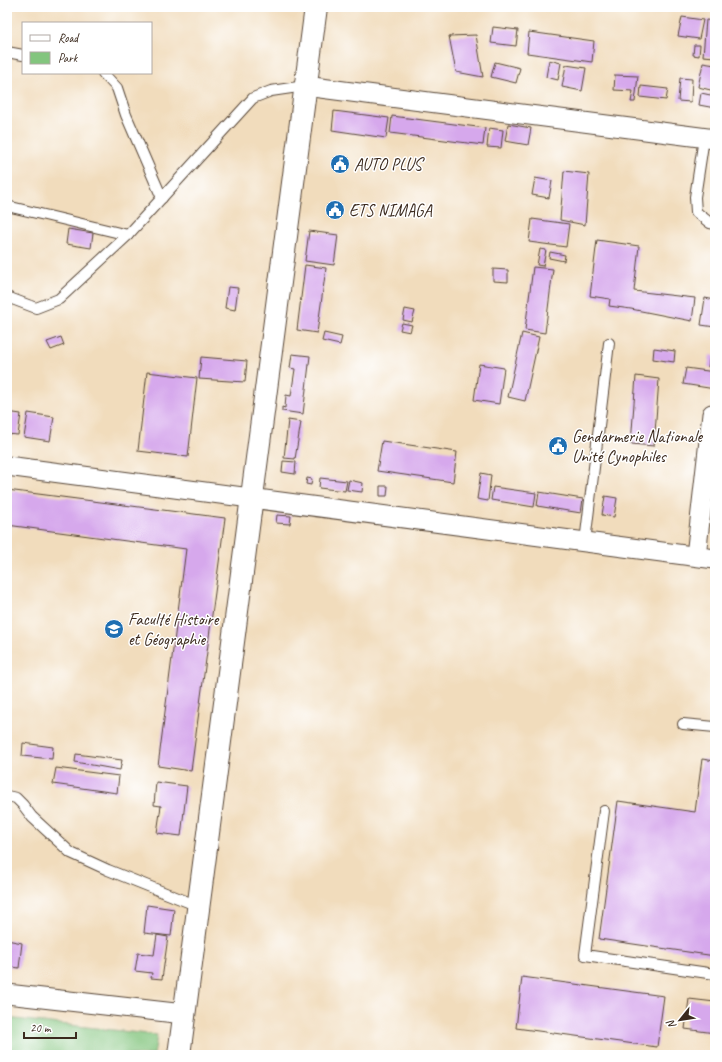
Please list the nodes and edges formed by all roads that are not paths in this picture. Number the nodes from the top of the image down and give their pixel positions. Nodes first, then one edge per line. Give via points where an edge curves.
1 (316, 7) edge
2 (7, 52) edge
3 (22, 55) edge
4 (104, 74) edge
5 (306, 86) junction
6 (709, 138) edge
7 (162, 198) junction
8 (7, 206) edge
9 (715, 224) edge
10 (128, 235) junction
11 (7, 297) edge
12 (609, 343) dead end
13 (712, 414) dead end
14 (7, 466) edge
15 (252, 498) junction
16 (585, 542) junction
17 (696, 556) junction
18 (715, 559) edge
19 (683, 724) dead end
20 (715, 727) edge
21 (7, 796) edge
22 (604, 811) dead end
23 (198, 906) junction
24 (715, 974) edge
25 (7, 994) edge
26 (184, 1014) junction
27 (179, 1055) edge

1 - 5 street
2 - 3 lane
4 - 7 lane via 117,88
5 - 6 street
5 - 7 lane via 271,91 253,98
5 - 15 street
6 - 9 lane via 695,197 696,212
7 - 10 lane
8 - 10 lane
10 - 11 lane via 59,299 36,308
12 - 16 lane
13 - 17 street
14 - 15 street
15 - 16 street
15 - 23 street
16 - 17 street
17 - 18 street
19 - 20 lane
21 - 23 lane via 16,798 24,805 32,817 71,853
22 - 24 lane via 585,955
23 - 26 street
25 - 26 street
26 - 27 street

